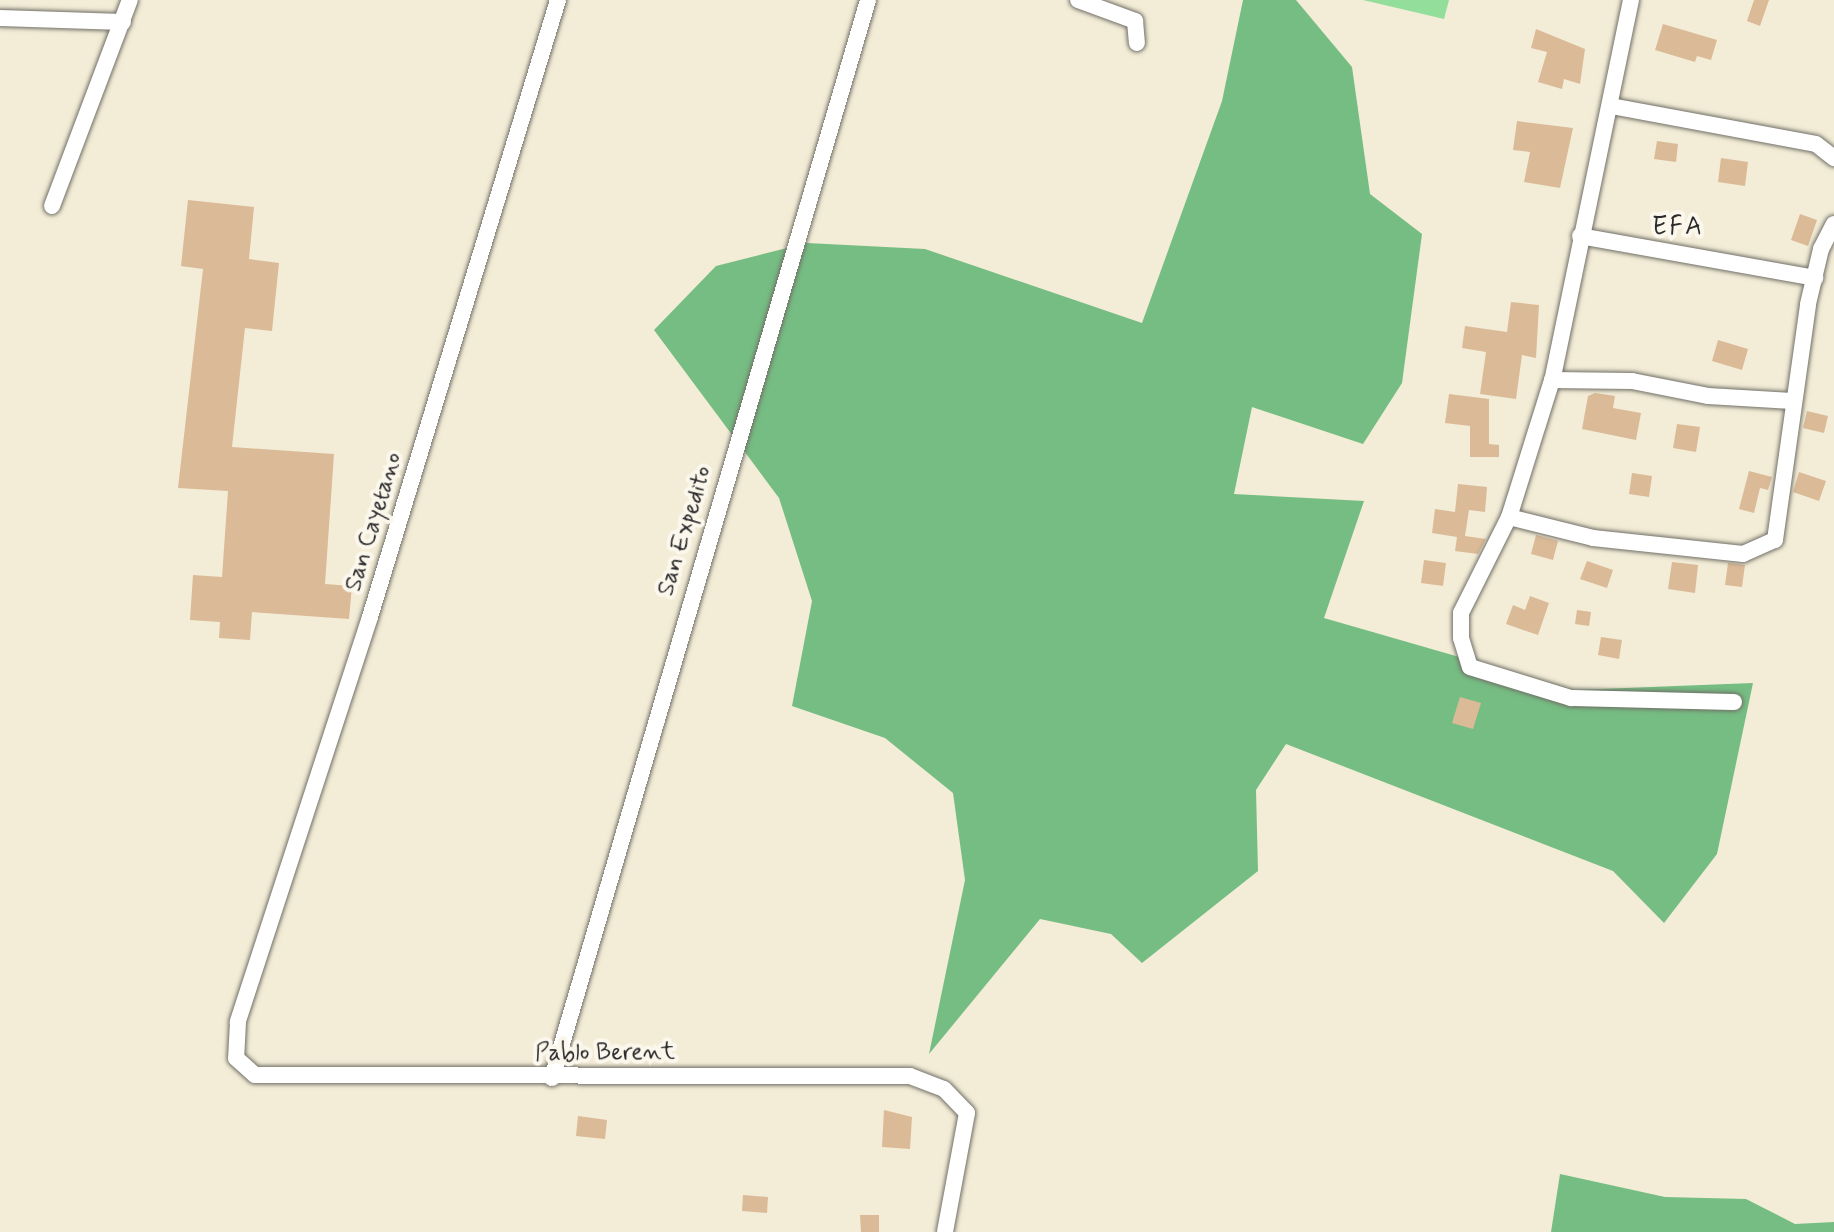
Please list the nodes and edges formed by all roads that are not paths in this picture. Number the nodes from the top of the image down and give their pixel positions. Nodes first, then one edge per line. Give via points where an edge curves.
1 (130, 0) edge
2 (558, 0) edge
3 (868, 0) edge
4 (1078, 0) edge
5 (1631, 0) edge
6 (0, 18) edge
7 (123, 22) junction
8 (1137, 43) dead end
9 (1611, 106) junction
10 (1834, 158) edge
11 (52, 206) dead end
12 (1834, 224) edge
13 (1580, 236) junction
14 (1815, 278) junction
15 (1552, 380) junction
16 (1792, 401) junction
17 (1509, 517) junction
18 (1734, 702) dead end
19 (236, 1058) joint
20 (552, 1078) junction
21 (945, 1232) edge

1 - 7 street
2 - 19 street, San Cayetano via 370,617 238,1022
3 - 20 street, San Expedito
4 - 8 street via 1135,21
5 - 9 street
6 - 7 street
7 - 11 street
9 - 10 street via 1816,144
9 - 13 street
12 - 14 street
13 - 14 street
13 - 15 street
14 - 16 street
15 - 16 street via 1632,381 1708,396
15 - 17 street
16 - 17 street via 1775,540 1743,554 1593,538
17 - 18 street via 1461,613 1470,667 1571,698
19 - 20 street, Pablo Berent via 255,1075
20 - 21 street, Pablo Berent via 910,1076 944,1089 967,1113

